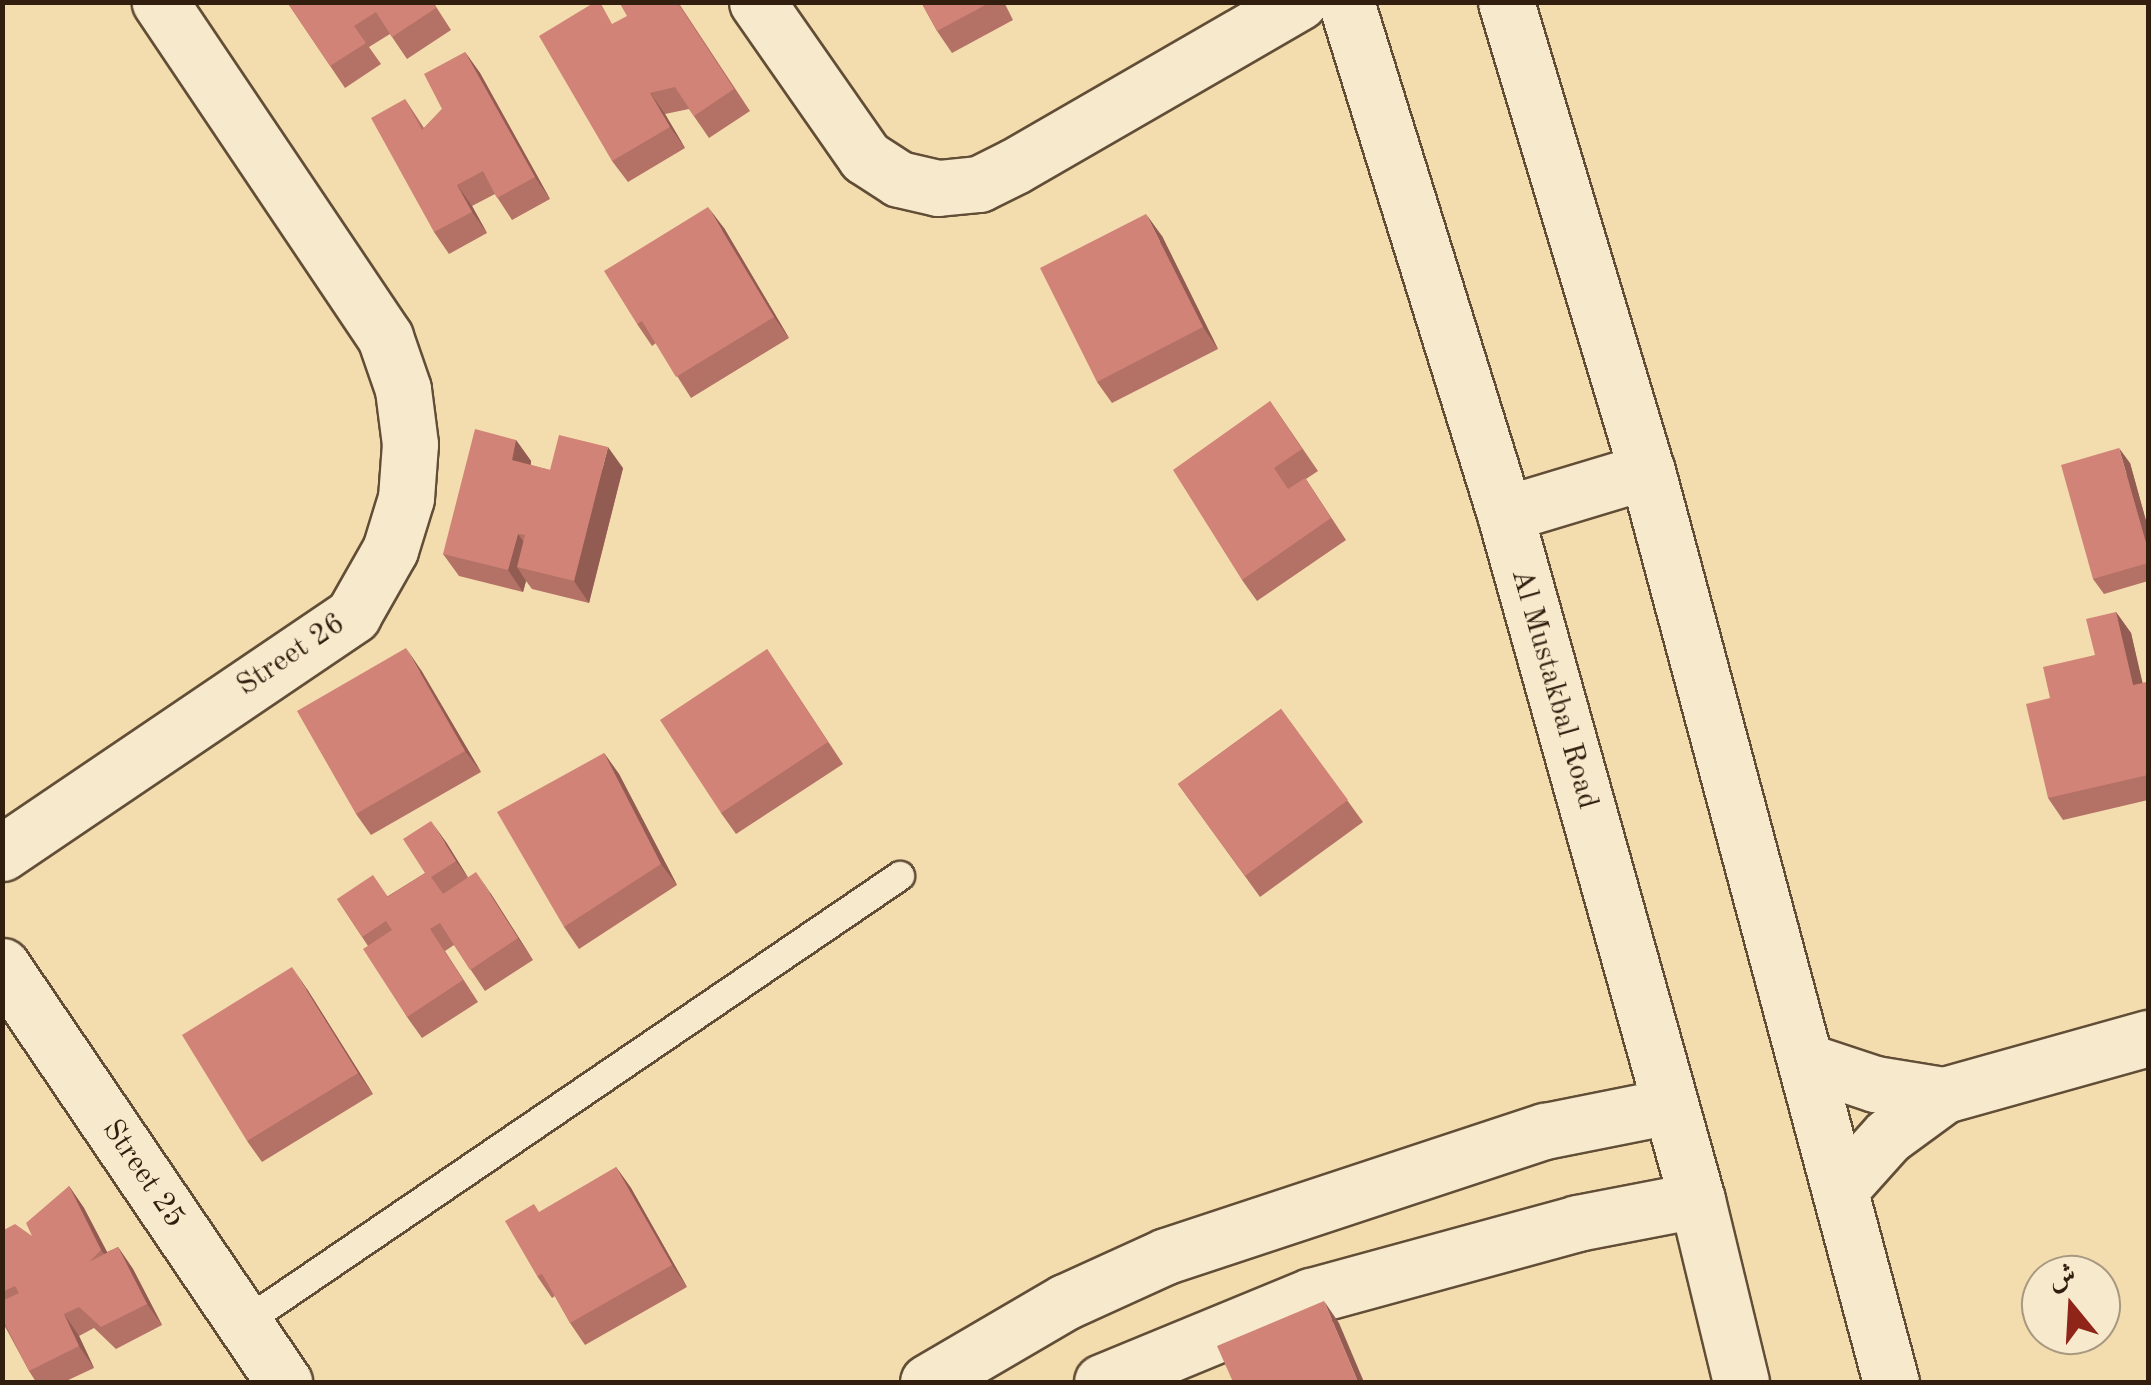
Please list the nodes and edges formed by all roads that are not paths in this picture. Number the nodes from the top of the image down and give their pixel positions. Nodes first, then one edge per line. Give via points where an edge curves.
1 (160, 2) edge
2 (757, 2) edge
3 (1299, 2) edge
4 (1346, 2) edge
5 (1506, 2) edge
6 (1646, 471) junction
7 (1505, 514) junction
8 (2, 853) edge
9 (900, 876) dead end
10 (2, 966) edge
11 (2148, 1038) edge
12 (1809, 1062) junction
13 (1944, 1094) junction
14 (1670, 1106) junction
15 (1842, 1187) junction
16 (1697, 1200) junction
17 (244, 1324) junction
18 (284, 1382) edge
19 (928, 1382) edge
20 (1102, 1382) edge
21 (1740, 1382) edge
22 (1891, 1382) edge

1 - 8 street, Street 26 via 385,338 403,389 410,444 406,498 390,550 353,615
2 - 3 street via 865,156 899,179 938,188 979,184 1015,166
4 - 7 street, Al Mustakbal Road
5 - 6 street
6 - 7 street
6 - 12 street
7 - 14 street, Al Mustakbal Road
9 - 17 lane
10 - 17 street, Street 25
11 - 13 street
12 - 13 street via 1875,1084
12 - 15 street
13 - 15 street via 1888,1136
14 - 16 street, Al Mustakbal Road
14 - 19 street via 1528,1136 1166,1256 1065,1302
15 - 22 street
16 - 20 street via 1577,1223 1311,1296
16 - 21 street, Al Mustakbal Road
17 - 18 street, Street 25

